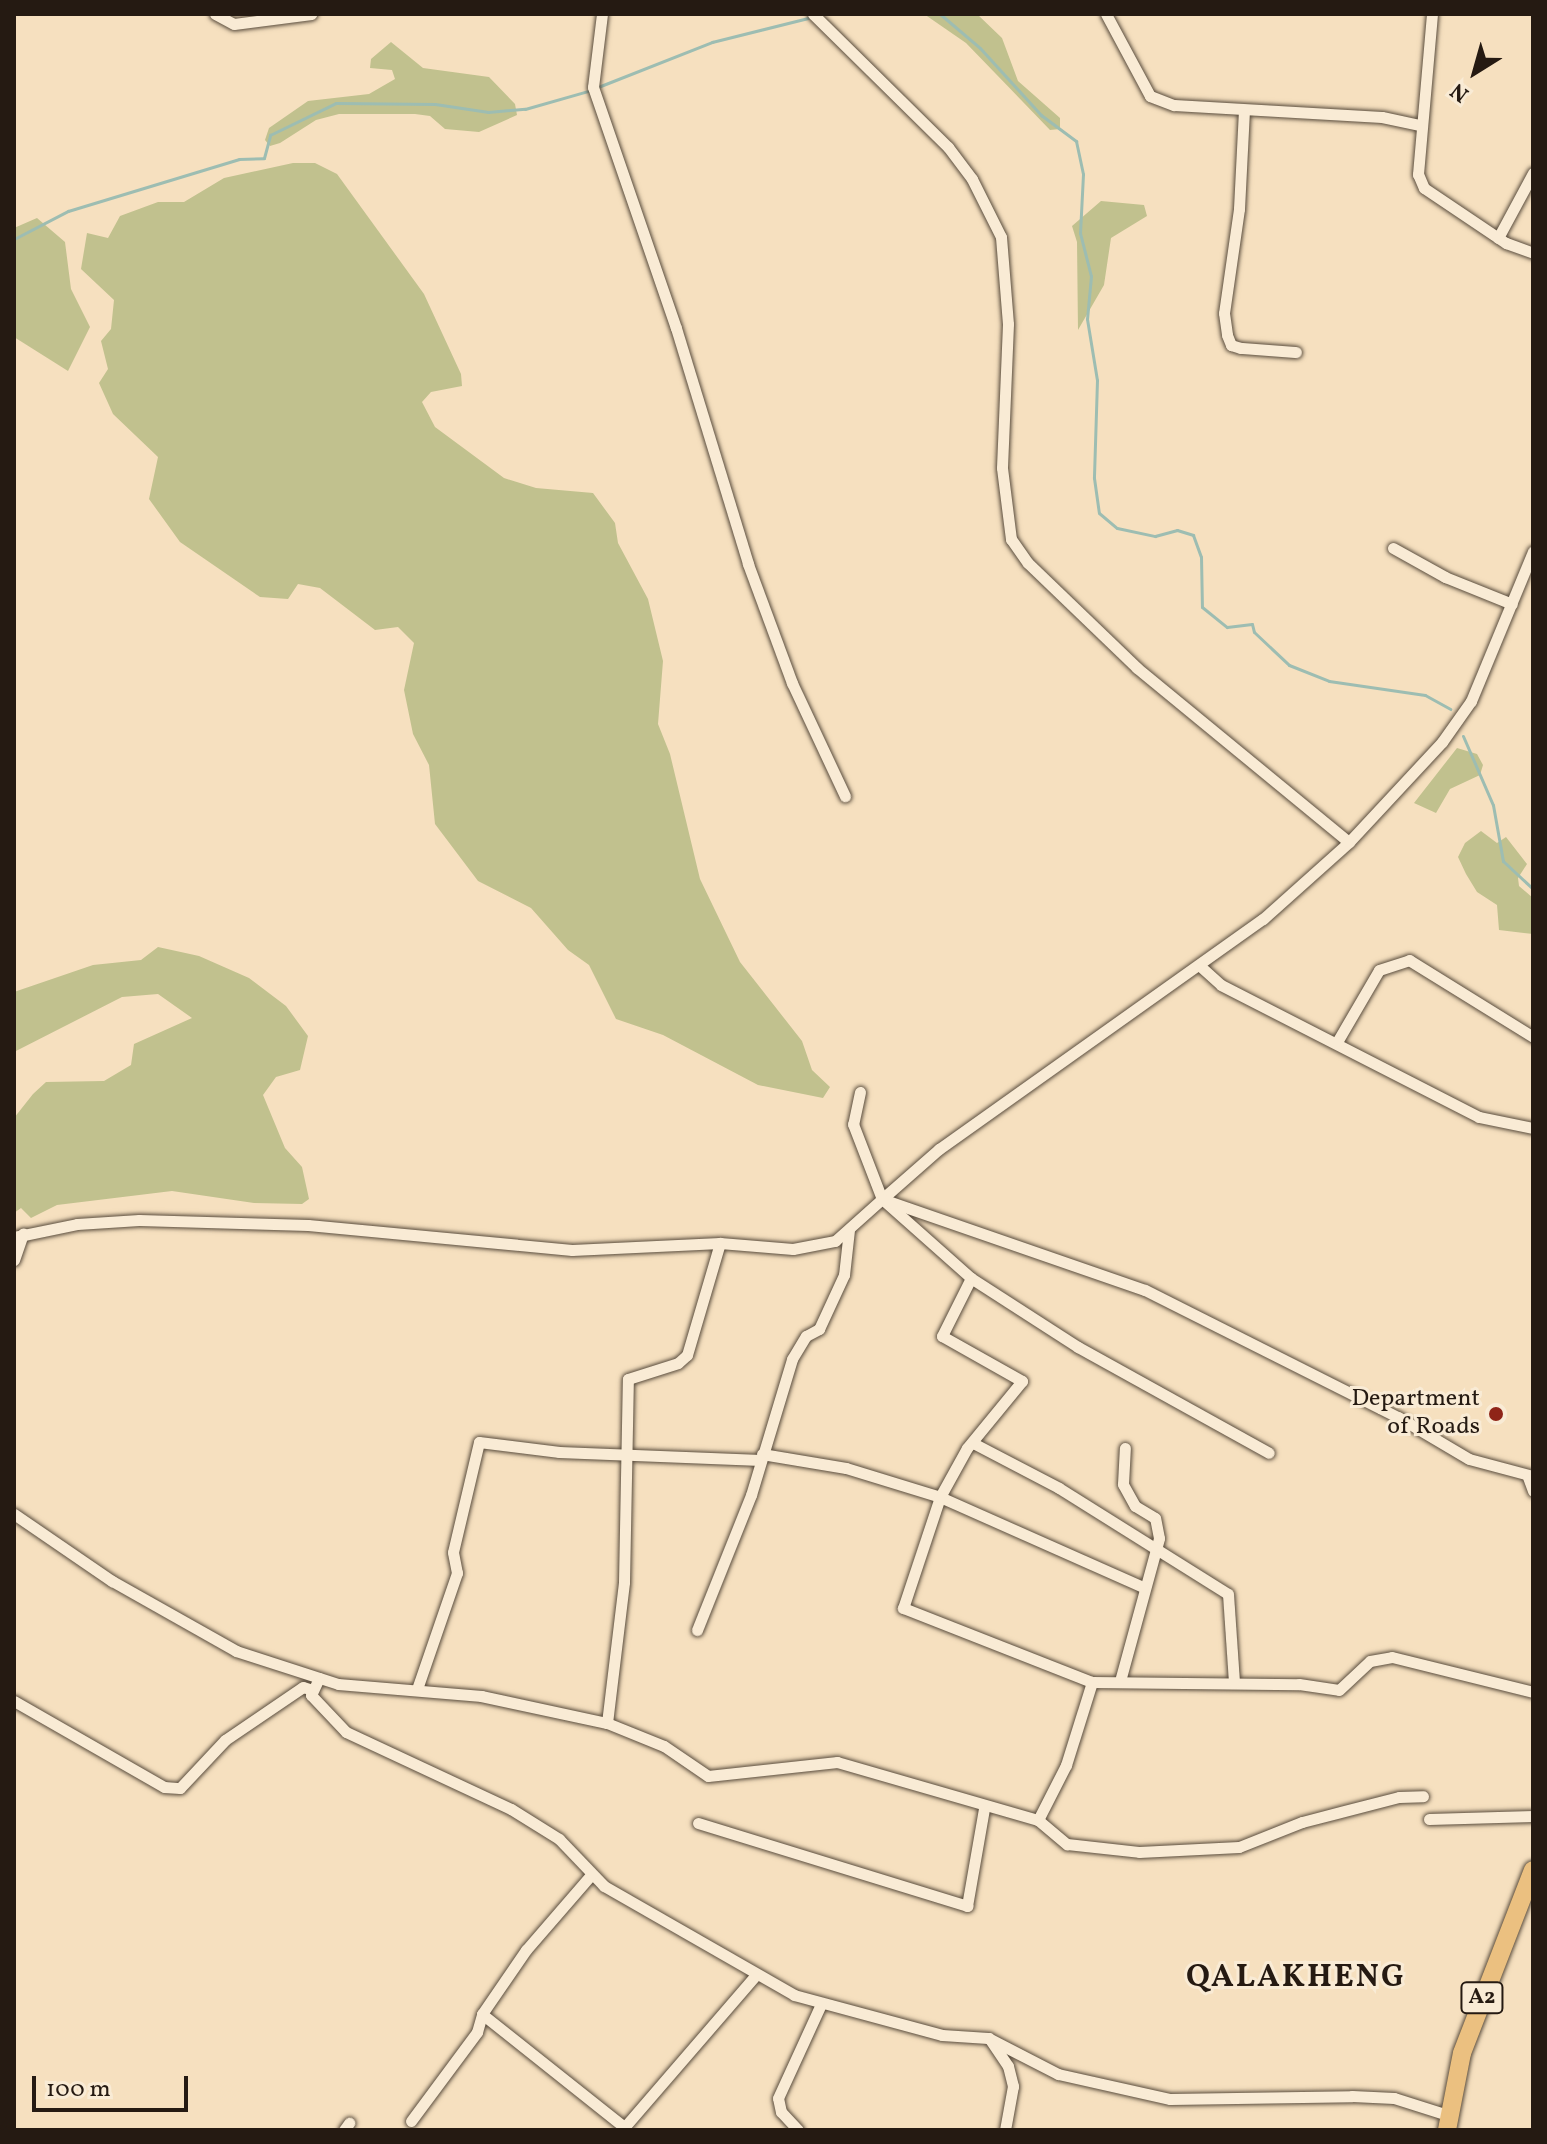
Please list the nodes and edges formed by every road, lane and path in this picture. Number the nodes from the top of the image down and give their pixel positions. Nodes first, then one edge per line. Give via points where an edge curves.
1 (215, 14) edge
2 (311, 14) edge
3 (602, 14) edge
4 (813, 14) edge
5 (1106, 14) edge
6 (1432, 14) edge
7 (1244, 110) junction
8 (1421, 125) junction
9 (1533, 173) edge
10 (1498, 238) junction
11 (1533, 253) edge
12 (1296, 352) dead end
13 (1393, 548) dead end
14 (1533, 551) edge
15 (1512, 604) junction
16 (845, 796) dead end
17 (1349, 842) junction
18 (1200, 966) junction
19 (1533, 1037) edge
20 (1337, 1042) junction
21 (860, 1092) dead end
22 (1533, 1128) edge
23 (882, 1199) junction
24 (849, 1230) junction
25 (18, 1236) edge
26 (720, 1243) junction
27 (14, 1260) edge
28 (971, 1278) junction
29 (973, 1443) junction
30 (1125, 1448) dead end
31 (1269, 1453) dead end
32 (629, 1454) junction
33 (762, 1457) junction
34 (1531, 1476) edge
35 (1533, 1491) edge
36 (940, 1497) junction
37 (14, 1514) edge
38 (1156, 1550) junction
39 (1143, 1587) junction
40 (697, 1630) dead end
41 (1120, 1681) junction
42 (1092, 1682) junction
43 (1234, 1683) junction
44 (316, 1684) junction
45 (417, 1689) junction
46 (1533, 1692) edge
47 (14, 1701) edge
48 (607, 1723) junction
49 (1423, 1796) dead end
50 (984, 1809) junction
51 (1533, 1816) edge
52 (1429, 1819) dead end
53 (1038, 1820) junction
54 (698, 1823) dead end
55 (1533, 1870) edge
56 (591, 1875) junction
57 (756, 1975) junction
58 (821, 2004) junction
59 (482, 2014) junction
60 (988, 2038) junction
61 (411, 2121) dead end
62 (1447, 2122) edge
63 (623, 2128) edge
64 (798, 2130) edge
65 (1005, 2130) edge

1 - 2 street via 234,24
3 - 16 street via 593,87 676,328 748,564 792,683
4 - 17 street via 948,147 972,179 1001,237 1008,324 1002,468 1011,539 1028,563 1137,668
5 - 7 street via 1150,96 1174,105
6 - 8 street
7 - 8 street via 1382,117
7 - 12 street via 1239,209 1224,313 1227,335 1231,345 1241,348
8 - 10 street via 1418,174 1424,188
9 - 10 street
10 - 11 street
13 - 15 street via 1445,577
14 - 15 street
15 - 17 street via 1471,701 1442,742
17 - 18 street via 1263,919
18 - 20 street via 1221,985
18 - 23 street via 939,1149
19 - 20 street via 1409,960 1379,970
20 - 22 street via 1479,1117
21 - 23 street via 853,1124
23 - 24 street
23 - 28 street
23 - 34 street via 1145,1290 1384,1409 1469,1459
24 - 26 street via 835,1241 793,1249
24 - 33 street via 844,1275 819,1329 806,1336 792,1359
25 - 26 street via 77,1224 171,1220 308,1225 572,1250
25 - 27 street
26 - 32 street via 687,1355 678,1363 628,1379
28 - 29 street via 942,1336 1022,1381
28 - 31 street via 1078,1347
29 - 36 street
29 - 38 street via 1059,1488
30 - 38 street via 1123,1484 1135,1506 1155,1518
32 - 33 street
32 - 45 street via 479,1442 453,1552 457,1573
32 - 48 street via 622,1491 624,1582
33 - 36 street via 846,1468
33 - 40 street
34 - 35 street
36 - 39 street
36 - 42 street via 903,1608
37 - 44 street via 168,1614 236,1651
38 - 39 street
38 - 43 street via 1228,1594
39 - 41 street
41 - 42 street
41 - 43 street
42 - 53 street via 1066,1765
43 - 46 street via 1339,1690 1370,1661 1392,1657
44 - 45 street
44 - 47 street via 303,1687 225,1740 180,1788 164,1787
44 - 56 street via 311,1695 346,1732 511,1809 559,1839
45 - 48 street via 535,1706
48 - 50 street via 664,1746 708,1776 837,1762
49 - 53 street via 1399,1797 1302,1822 1239,1847 1198,1851 1139,1852 1067,1844
50 - 53 street
50 - 54 street via 967,1906
51 - 52 street
55 - 62 main road, A2 via 1462,2053
56 - 57 street
56 - 59 street via 552,1917
57 - 58 street
57 - 63 street
58 - 60 street via 942,2035
58 - 64 street via 778,2098 781,2112
59 - 61 street via 477,2032
59 - 63 street
60 - 62 street via 1058,2074 1170,2099 1394,2098
60 - 65 street via 1008,2066 1013,2086

